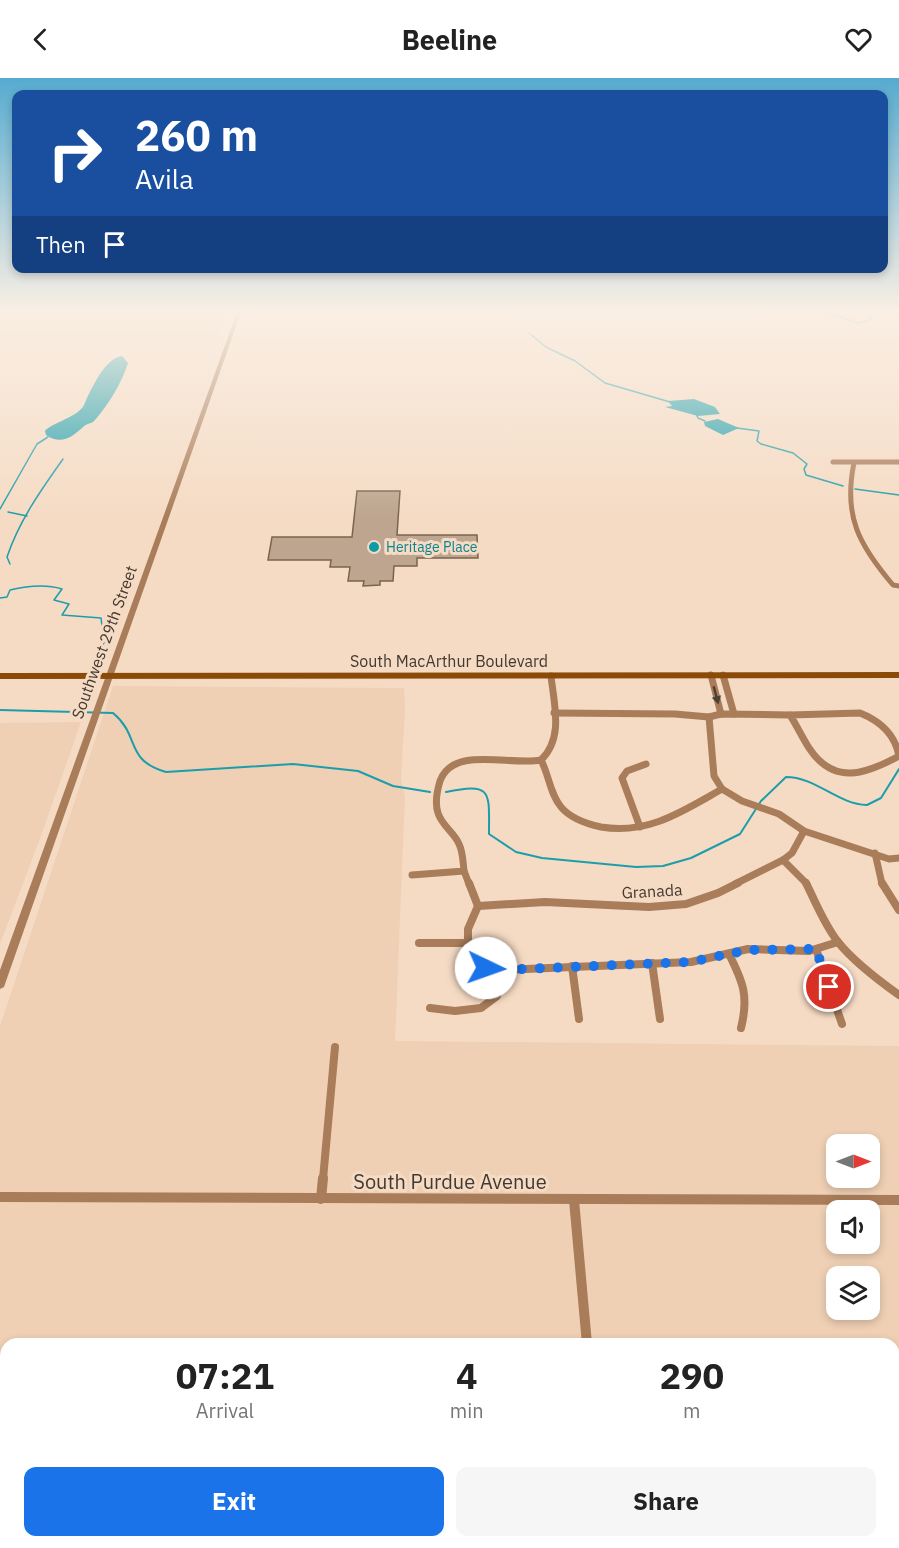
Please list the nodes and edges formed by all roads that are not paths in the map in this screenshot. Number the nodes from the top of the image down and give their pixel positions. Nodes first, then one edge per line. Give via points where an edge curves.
1 (214, 381) edge
2 (833, 462) dead end
3 (899, 462) edge
4 (854, 463) junction
5 (899, 586) edge
6 (711, 675) junction
7 (723, 675) junction
8 (899, 675) edge
9 (0, 676) edge
10 (108, 676) junction
11 (551, 676) junction
12 (554, 713) junction
13 (721, 714) junction
14 (734, 714) junction
15 (790, 714) junction
16 (709, 717) junction
17 (542, 760) junction
18 (646, 764) dead end
19 (722, 789) junction
20 (640, 827) junction
21 (804, 831) junction
22 (875, 853) junction
23 (899, 858) edge
24 (783, 861) junction
25 (464, 871) junction
26 (412, 875) dead end
27 (478, 906) junction
28 (899, 910) edge
29 (838, 942) junction
30 (419, 943) dead end
31 (468, 943) junction
32 (816, 949) junction
33 (729, 954) junction
34 (652, 963) junction
35 (572, 966) junction
36 (501, 970) junction
37 (0, 984) edge
38 (899, 995) edge
39 (430, 1008) dead end
40 (579, 1019) dead end
41 (660, 1019) dead end
42 (842, 1024) dead end
43 (741, 1028) dead end
44 (334, 1047) dead end
45 (0, 1197) edge
46 (321, 1198) junction
47 (574, 1200) junction
48 (899, 1200) edge
49 (586, 1338) edge

1 - 10 street, Southwest 29th Street
2 - 4 street
3 - 4 street
4 - 5 street via 849,480 851,518 870,556 893,585
6 - 7 main road, South MacArthur Boulevard
6 - 11 main road, South MacArthur Boulevard
6 -> 13 street
7 - 8 main road, South MacArthur Boulevard
7 - 14 street
9 - 10 main road, South MacArthur Boulevard
10 - 11 main road, South MacArthur Boulevard
10 - 37 street, Southwest 29th Street
11 - 12 street
12 - 16 street
12 - 17 street via 555,742 551,754
13 - 14 street
13 - 16 street
14 - 15 street
15 - 15 street via 860,713 876,719 893,738 899,756 855,776 830,769 810,749
16 - 19 street via 714,776
17 - 20 street via 557,801 573,817 601,828
17 - 25 street via 523,764 466,759 442,771 438,813 459,843
18 - 20 street via 627,771 622,778
19 - 20 street via 661,822
19 - 21 street via 778,814
21 - 22 street
21 - 24 street, Granada
22 - 23 street via 889,859
22 - 28 street via 883,887
24 - 27 street, Granada via 687,904 649,907 545,902
24 - 29 street via 806,883
25 - 26 street
25 - 27 street
27 - 31 street via 468,929
29 - 32 street
29 - 38 street
30 - 31 street
31 - 36 street via 486,968
32 - 33 street via 759,948
32 - 42 street
33 - 34 street via 691,962
33 - 43 street via 747,998
34 - 35 street
34 - 41 street
35 - 36 street
35 - 40 street
36 - 39 street via 497,996 481,1008
44 - 46 street
45 - 46 street, South Purdue Avenue
46 - 47 street, South Purdue Avenue
47 - 48 street, South Purdue Avenue
47 - 49 street

